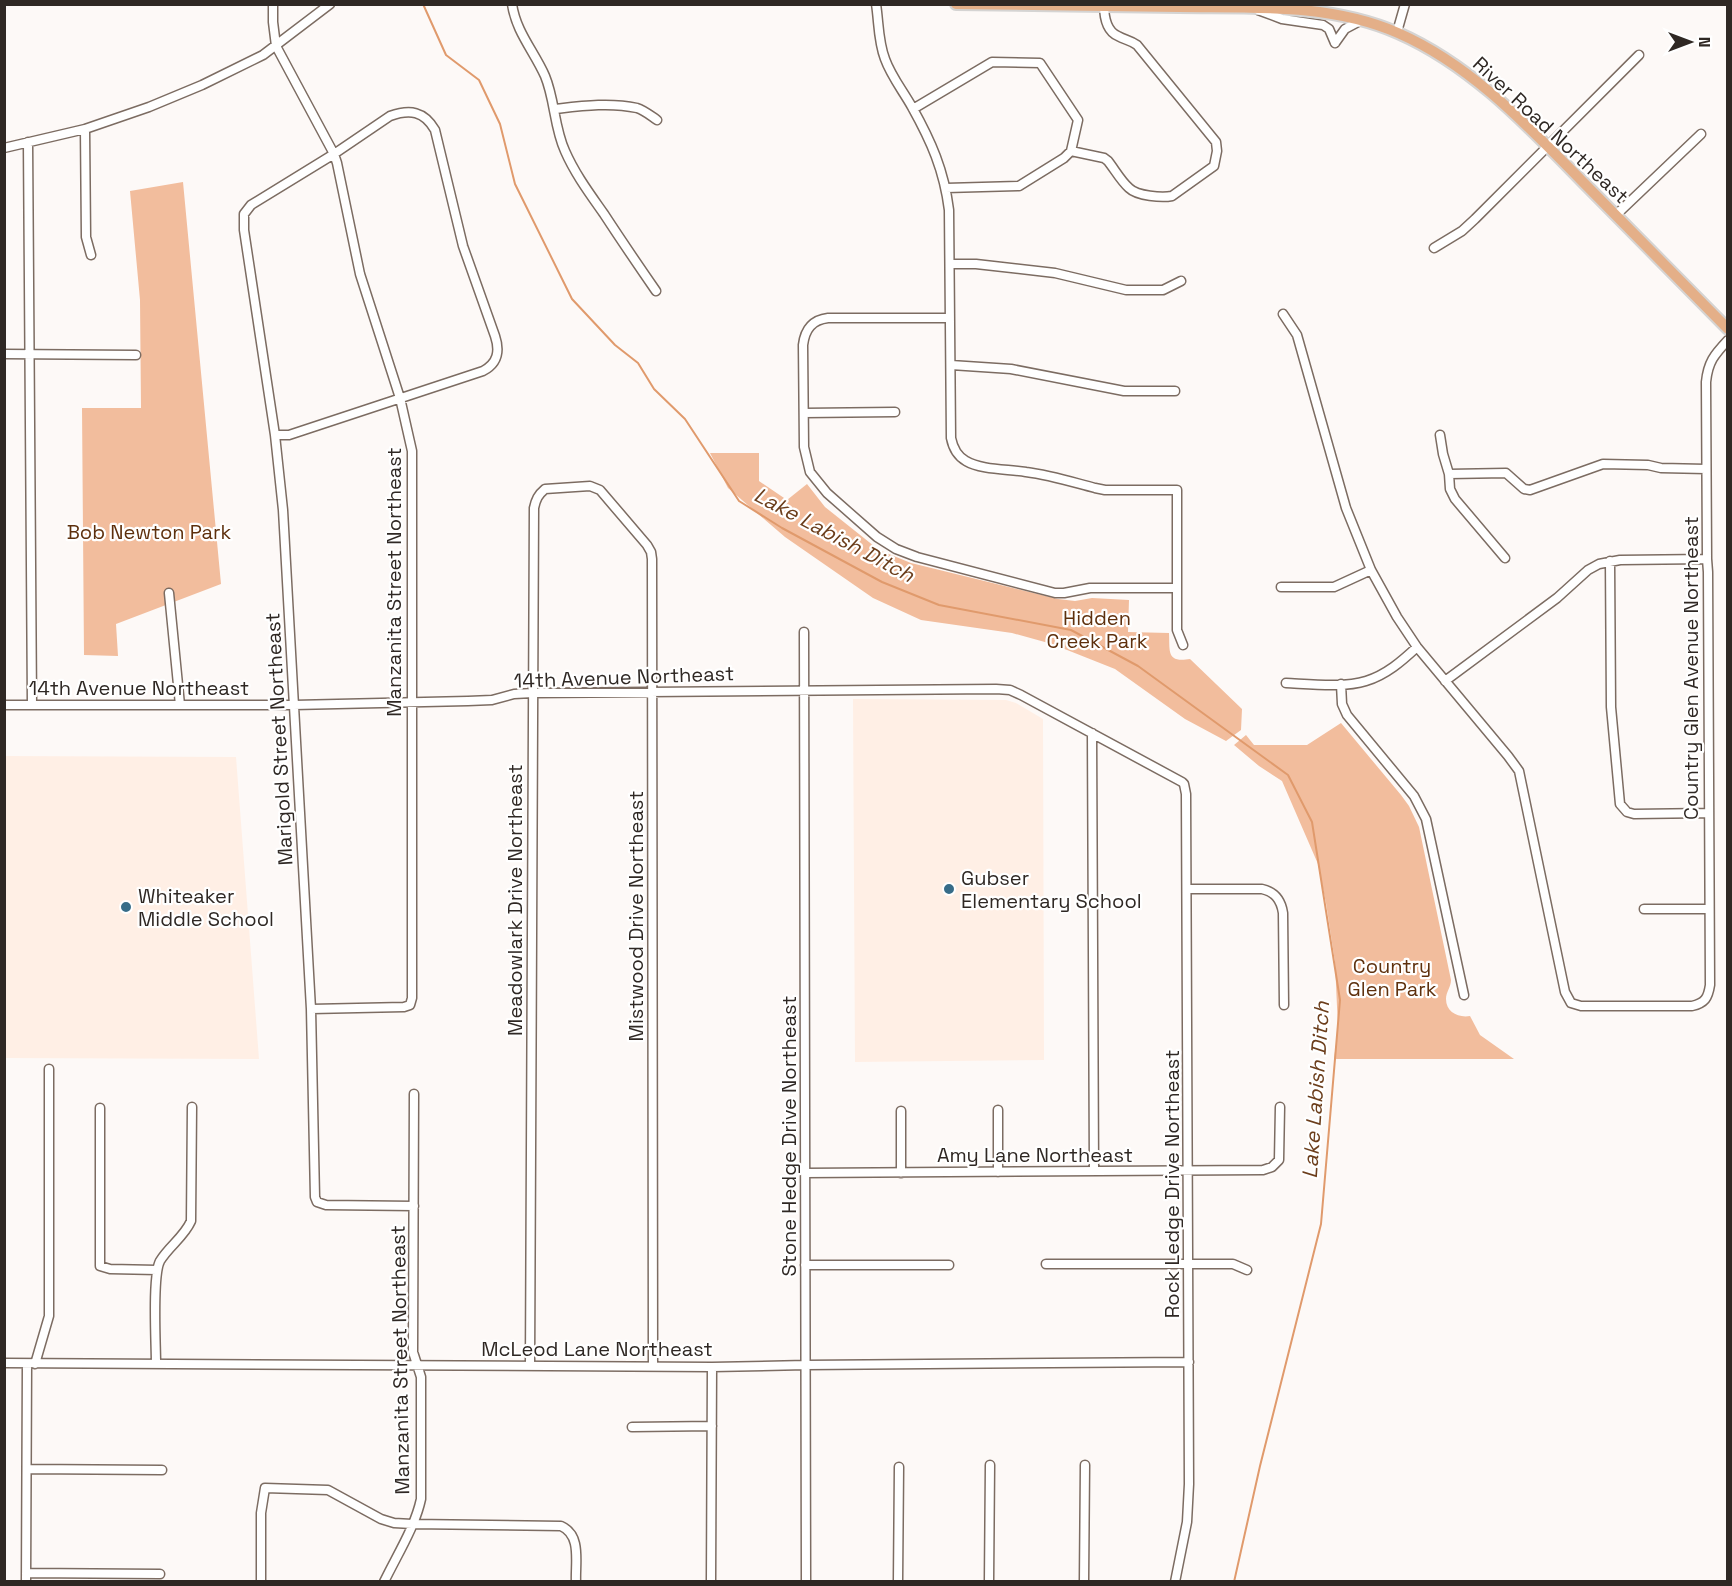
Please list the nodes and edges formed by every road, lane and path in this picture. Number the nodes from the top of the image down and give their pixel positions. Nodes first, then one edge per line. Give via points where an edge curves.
1 (273, 4) edge
2 (330, 4) edge
3 (512, 4) edge
4 (876, 4) edge
5 (956, 4) edge
6 (1406, 4) edge
7 (1104, 5) edge
8 (1252, 8) junction
9 (1360, 21) junction
10 (1397, 32) junction
11 (276, 46) junction
12 (1639, 55) dead end
13 (555, 109) junction
14 (913, 109) junction
15 (657, 120) dead end
16 (85, 129) junction
17 (1701, 134) dead end
18 (28, 142) junction
19 (1548, 147) junction
20 (4, 148) edge
21 (1071, 152) junction
22 (334, 154) junction
23 (946, 188) junction
24 (1616, 216) junction
25 (1434, 248) dead end
26 (91, 255) dead end
27 (950, 264) junction
28 (1181, 281) dead end
29 (656, 291) dead end
30 (1284, 314) dead end
31 (950, 318) junction
32 (1728, 329) edge
33 (1728, 340) edge
34 (4, 354) edge
35 (30, 354) junction
36 (136, 355) dead end
37 (951, 365) junction
38 (1175, 391) dead end
39 (400, 398) junction
40 (895, 412) dead end
41 (804, 413) junction
42 (275, 435) junction
43 (1440, 435) dead end
44 (1706, 469) junction
45 (1449, 474) junction
46 (596, 487) joint
47 (1504, 558) dead end
48 (1707, 560) junction
49 (1610, 561) junction
50 (1371, 570) junction
51 (1281, 587) dead end
52 (1177, 588) junction
53 (169, 593) dead end
54 (804, 632) dead end
55 (1183, 645) dead end
56 (1417, 647) junction
57 (1445, 681) junction
58 (1286, 683) dead end
59 (1341, 684) junction
60 (804, 689) junction
61 (652, 692) junction
62 (532, 693) junction
63 (412, 702) junction
64 (4, 705) edge
65 (32, 705) junction
66 (180, 705) junction
67 (294, 705) junction
68 (1092, 733) junction
69 (1184, 784) joint
70 (1709, 813) junction
71 (1187, 889) junction
72 (1644, 909) dead end
73 (1709, 909) junction
74 (1464, 995) dead end
75 (1284, 1005) dead end
76 (311, 1009) junction
77 (49, 1069) dead end
78 (414, 1094) dead end
79 (192, 1107) dead end
80 (1280, 1107) dead end
81 (100, 1108) dead end
82 (998, 1110) dead end
83 (901, 1111) dead end
84 (1094, 1171) junction
85 (1188, 1171) junction
86 (998, 1172) junction
87 (805, 1173) junction
88 (901, 1173) junction
89 (414, 1206) junction
90 (1046, 1264) dead end
91 (1188, 1264) junction
92 (806, 1265) junction
93 (949, 1265) dead end
94 (157, 1270) junction
95 (1247, 1270) dead end
96 (1189, 1362) junction
97 (4, 1363) edge
98 (31, 1364) junction
99 (156, 1364) junction
100 (417, 1365) junction
101 (806, 1365) junction
102 (530, 1366) junction
103 (653, 1366) junction
104 (712, 1367) junction
105 (712, 1426) junction
106 (632, 1427) dead end
107 (990, 1465) dead end
108 (1085, 1465) dead end
109 (899, 1467) dead end
110 (27, 1469) junction
111 (162, 1470) dead end
112 (412, 1524) junction
113 (160, 1574) dead end
114 (26, 1577) edge
115 (261, 1581) edge
116 (384, 1581) edge
117 (576, 1581) edge
118 (711, 1581) edge
119 (806, 1581) edge
120 (898, 1581) edge
121 (990, 1581) edge
122 (1084, 1581) edge
123 (1175, 1581) edge

1 - 11 street, Manzanita Street Northeast
2 - 11 street
3 - 13 street via 524,40 546,78
4 - 14 street via 884,57
5 - 7 main road, River Road Northeast
6 - 10 street
7 - 8 main road, River Road Northeast
7 - 21 street via 1112,33 1137,45 1216,142 1214,166 1172,196 1163,197 1130,189 1104,158
8 - 9 main road, River Road Northeast via 1301,10
8 - 9 street via 1282,19 1323,25 1335,43 1345,29
9 - 10 main road, River Road Northeast
10 - 19 main road, River Road Northeast via 1472,77
11 - 16 street via 202,85
11 - 22 street, Manzanita Street Northeast
12 - 19 street
13 - 15 street via 639,108
13 - 29 street via 561,140 583,184
14 - 21 street via 992,62 1040,63 1078,120
14 - 23 street via 934,150
16 - 18 street
16 - 26 street via 86,237
17 - 24 street
18 - 20 street
18 - 35 street
19 - 24 main road, River Road Northeast
19 - 25 street via 1462,231
21 - 23 street via 1019,186
22 - 39 street, Manzanita Street Northeast via 360,274
22 - 39 street via 390,116 412,112 430,121 463,246 495,336 498,351 494,364
22 - 42 street, Marigold Street Northeast via 251,205 244,214
23 - 27 street
24 - 32 main road, River Road Northeast
27 - 28 street via 1055,273 1126,290 1162,290
27 - 31 street
30 - 50 street via 1297,335 1346,508
31 - 37 street
31 - 41 street via 828,318 811,324 803,345
33 - 44 street, Country Glen Avenue Northeast via 1713,355 1707,369
34 - 35 street
35 - 36 street
35 - 65 street
37 - 38 street via 1011,369 1124,391
37 - 52 street via 951,438 964,460 1105,489 1177,490
39 - 42 street via 289,435
39 - 63 street, Manzanita Street Northeast via 412,451
40 - 41 street
41 - 52 street via 804,447 810,471 844,509 896,549 1055,593 1090,588
42 - 67 street, Marigold Street Northeast via 283,499
43 - 45 street
44 - 45 street via 1603,464 1530,490 1506,473
44 - 48 street, Country Glen Avenue Northeast
45 - 47 street via 1455,499
46 - 61 street, Mistwood Drive Northeast via 651,552
46 - 62 street, Meadowlark Drive Northeast via 545,489 536,500
48 - 49 street
48 - 70 street, Country Glen Avenue Northeast
49 - 57 street via 1588,570 1557,598
49 - 70 street via 1611,707 1620,804 1634,814
50 - 51 street via 1334,586
50 - 56 street
52 - 55 street via 1177,630
53 - 66 street
54 - 60 street, Stone Hedge Drive Northeast
56 - 57 street
56 - 59 street via 1378,676 1365,682
57 - 73 street, Country Glen Avenue Northeast via 1519,771 1568,1000 1581,1006 1692,1006 1704,1002 1710,986
58 - 59 street
59 - 74 street via 1347,715 1414,796 1426,819
60 - 61 street, 14th Avenue Northeast
60 - 68 street, 14th Avenue Northeast via 1005,690
60 - 87 street, Stone Hedge Drive Northeast
61 - 62 street, 14th Avenue Northeast
61 - 103 street, Mistwood Drive Northeast
62 - 63 street, 14th Avenue Northeast via 492,700
62 - 102 street, Meadowlark Drive Northeast
63 - 67 street, 14th Avenue Northeast
63 - 76 street, Manzanita Street Northeast via 410,1005
64 - 65 street, 14th Avenue Northeast
65 - 66 street, 14th Avenue Northeast
66 - 67 street, 14th Avenue Northeast
67 - 76 street, Marigold Street Northeast
68 - 69 street, 14th Avenue Northeast
68 - 84 street
69 - 71 street, Rock Ledge Drive Northeast
70 - 73 street, Country Glen Avenue Northeast
71 - 75 street via 1262,890 1279,899 1283,913
71 - 85 street, Rock Ledge Drive Northeast
72 - 73 street
76 - 89 street, Marigold Street Northeast via 317,1202
77 - 98 street via 49,1316
78 - 89 street, Manzanita Street Northeast
79 - 94 street via 191,1221
80 - 85 street, Amy Lane Northeast via 1280,1155 1272,1167
81 - 94 street via 100,1266
82 - 86 street
83 - 88 street
84 - 85 street, Amy Lane Northeast
84 - 86 street, Amy Lane Northeast
85 - 91 street, Rock Ledge Drive Northeast
86 - 88 street, Amy Lane Northeast
87 - 88 street, Amy Lane Northeast
87 - 92 street, Stone Hedge Drive Northeast
89 - 100 street, Manzanita Street Northeast via 413,1352
90 - 91 street
91 - 95 street via 1233,1264
91 - 96 street, Rock Ledge Drive Northeast
92 - 93 street
92 - 101 street, Stone Hedge Drive Northeast
94 - 99 street
96 - 101 street, McLeod Lane Northeast
96 - 123 street, Rock Ledge Drive Northeast via 1189,1504
97 - 98 street, McLeod Lane Northeast
98 - 99 street, McLeod Lane Northeast
98 - 110 street
99 - 100 street, McLeod Lane Northeast
100 - 102 street, McLeod Lane Northeast
100 - 112 street, Manzanita Street Northeast via 421,1377 421,1499
101 - 104 street, McLeod Lane Northeast
101 - 119 street, Stone Hedge Drive Northeast
102 - 103 street, McLeod Lane Northeast
103 - 104 street, McLeod Lane Northeast
104 - 105 street
105 - 106 street
105 - 118 street
107 - 121 street
108 - 122 street
109 - 120 street
110 - 111 street
110 - 114 street
112 - 115 street via 381,1519 328,1490 265,1488
112 - 116 street, Manzanita Street Northeast
112 - 117 street via 561,1526 568,1529 575,1541
113 - 114 street

